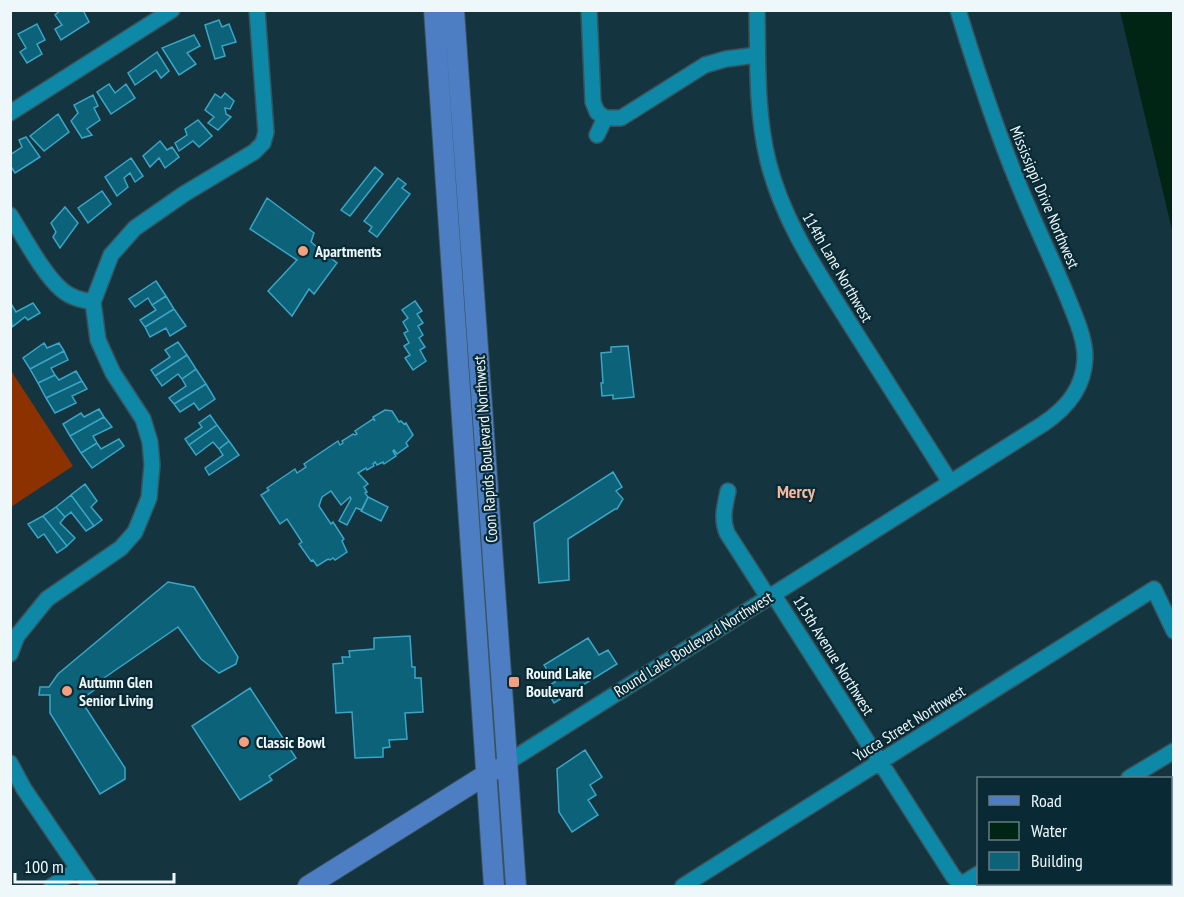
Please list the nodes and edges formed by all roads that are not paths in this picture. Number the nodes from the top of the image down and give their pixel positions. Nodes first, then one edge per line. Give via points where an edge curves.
1 (172, 10) edge
2 (256, 10) edge
3 (434, 10) edge
4 (454, 10) edge
5 (589, 10) edge
6 (757, 10) edge
7 (958, 10) edge
8 (758, 55) junction
9 (10, 113) edge
10 (605, 118) junction
11 (597, 135) dead end
12 (10, 215) edge
13 (93, 302) junction
14 (1073, 397) joint
15 (950, 482) junction
16 (728, 491) dead end
17 (771, 595) junction
18 (1173, 631) edge
19 (14, 635) edge
20 (10, 654) edge
21 (1173, 751) edge
22 (508, 762) junction
23 (880, 762) junction
24 (10, 763) edge
25 (486, 775) junction
26 (1131, 777) edge
27 (78, 869) junction
28 (977, 875) edge
29 (52, 886) edge
30 (90, 886) edge
31 (308, 886) edge
32 (494, 886) edge
33 (516, 886) edge
34 (683, 886) edge
35 (961, 886) edge

1 - 9 street
2 - 13 street via 266,132 263,143 135,228 111,255
3 - 25 main road, Coon Rapids Boulevard Northwest
4 - 22 main road, Coon Rapids Boulevard Northwest
5 - 10 street via 591,90 594,107
6 - 8 street, 114th Lane Northwest
7 - 14 street, Mississippi Drive Northwest via 1009,162 1083,341 1083,370
8 - 10 street via 705,65 621,118
8 - 15 street, 114th Lane Northwest via 759,110 766,152 787,215 825,284
10 - 11 street
12 - 13 street via 63,291
13 - 19 street via 98,340 147,431 151,489 142,519 122,548 48,598
14 - 15 street, Round Lake Boulevard Northwest via 1054,416
15 - 17 street, Round Lake Boulevard Northwest
16 - 17 street, 115th Avenue Northwest via 723,524
17 - 22 street, Round Lake Boulevard Northwest
17 - 23 street, 115th Avenue Northwest
18 - 23 street, Yucca Street Northwest via 1154,589
19 - 20 street
21 - 26 street
22 - 25 main road, Round Lake Boulevard Northwest
22 - 33 main road, Coon Rapids Boulevard Northwest
23 - 34 street, Yucca Street Northwest
23 - 35 street, 115th Avenue Northwest
24 - 27 street
25 - 31 main road, Round Lake Boulevard Northwest
25 - 32 main road, Coon Rapids Boulevard Northwest
27 - 29 street
27 - 30 street
28 - 35 street

